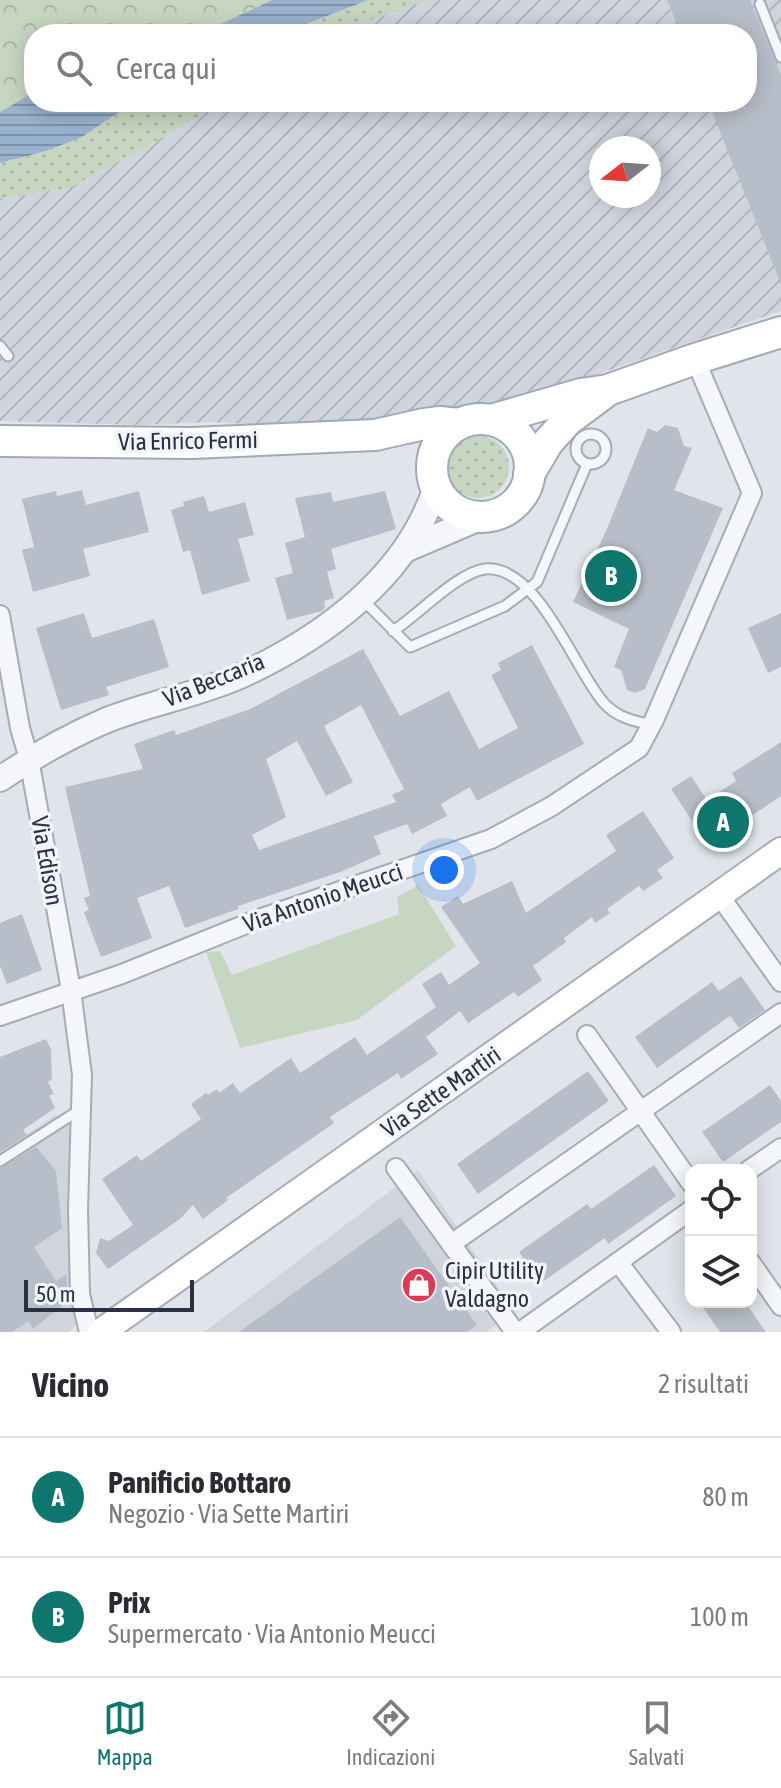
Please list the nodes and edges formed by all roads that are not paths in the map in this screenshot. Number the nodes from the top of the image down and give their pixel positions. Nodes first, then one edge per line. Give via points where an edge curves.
1 (760, 4) dead end
2 (781, 57) edge
3 (781, 332) edge
4 (0, 346) edge
5 (8, 356) dead end
6 (695, 359) junction
7 (608, 390) junction
8 (491, 420) junction
9 (459, 424) junction
10 (375, 435) junction
11 (0, 441) edge
12 (587, 464) dead end
13 (529, 474) junction
14 (434, 481) junction
15 (482, 517) junction
16 (407, 549) junction
17 (528, 588) junction
18 (361, 598) junction
19 (0, 615) edge
20 (393, 631) junction
21 (652, 725) junction
22 (29, 759) junction
23 (0, 779) edge
24 (781, 851) edge
25 (719, 895) junction
26 (781, 982) edge
27 (71, 990) junction
28 (781, 1013) edge
29 (0, 1016) edge
30 (587, 1035) dead end
31 (81, 1109) junction
32 (640, 1112) junction
33 (781, 1148) edge
34 (0, 1161) edge
35 (757, 1164) edge
36 (396, 1168) dead end
37 (685, 1175) edge
38 (685, 1214) edge
39 (451, 1244) junction
40 (618, 1262) junction
41 (757, 1272) edge
42 (781, 1306) edge
43 (89, 1332) edge
44 (101, 1332) edge
45 (517, 1332) edge
46 (671, 1332) edge

1 - 2 lane
3 - 6 main road
4 - 5 lane
6 - 7 main road
6 - 21 street, Via Antonio Meucci via 752,493
7 - 8 main road
7 - 13 main road via 568,420
8 - 9 main road
8 - 13 main road via 519,438 527,451
9 - 10 main road, Via Enrico Fermi via 424,424
9 - 14 main road via 438,443
10 - 11 main road, Via Enrico Fermi via 192,443
10 - 14 main road via 399,447
12 - 17 lane via 537,582
13 - 15 main road via 521,496 510,507
14 - 15 main road via 453,507
14 - 16 street, Via Beccaria via 429,510
15 - 16 street, Via Beccaria
16 - 18 street, Via Beccaria
17 - 20 lane via 505,606 410,647
17 - 20 lane via 508,573 484,569
17 - 21 lane via 604,703 626,719
18 - 20 lane
18 - 22 street, Via Beccaria via 319,632 239,676 107,720
19 - 22 street, Via Edison
21 - 27 street, Via Antonio Meucci via 639,748 610,769 491,839
22 - 23 street, Via Beccaria
22 - 27 street, Via Edison
24 - 25 main road, Via Sette Martiri
25 - 26 street
25 - 44 main road, Via Sette Martiri
27 - 29 street, Via Antonio Meucci
27 - 31 street, Via Edison
28 - 32 street
30 - 32 street
31 - 34 lane
31 - 43 street, Via Edison via 80,1294
32 - 37 street
32 - 39 street
33 - 35 street
36 - 39 street
38 - 40 street
39 - 45 street
40 - 45 street
40 - 46 street
41 - 42 street

